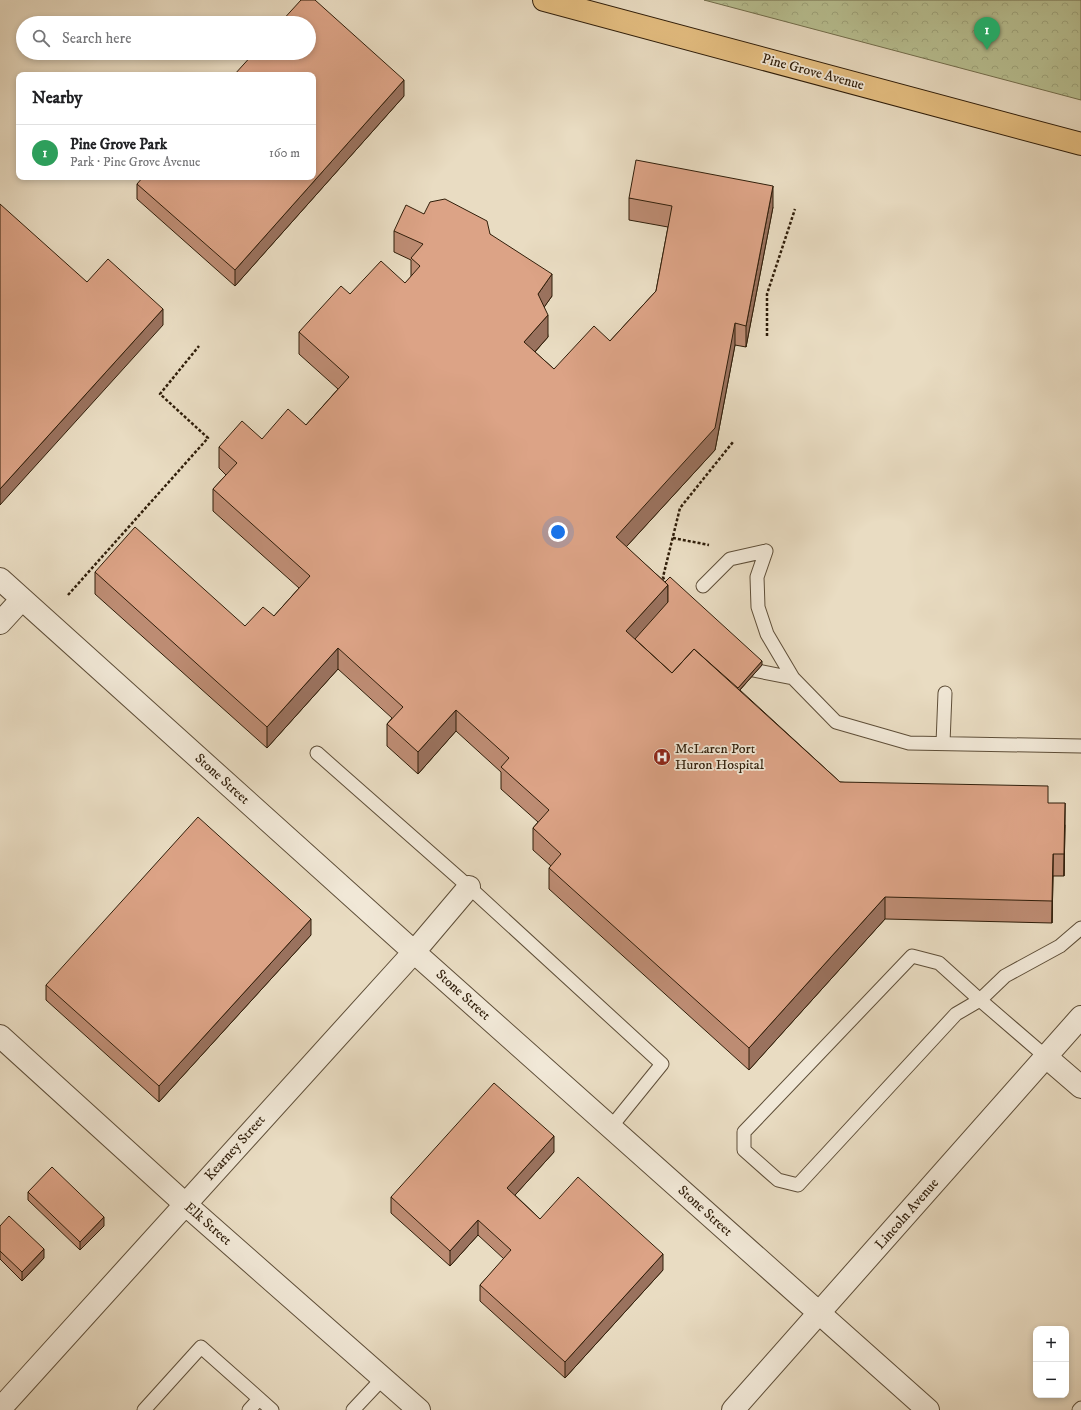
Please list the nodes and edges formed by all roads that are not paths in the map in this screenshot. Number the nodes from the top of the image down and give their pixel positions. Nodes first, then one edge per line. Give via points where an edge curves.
1 (544, 0) edge
2 (1081, 144) edge
3 (0, 579) edge
4 (703, 586) dead end
5 (22, 599) junction
6 (0, 623) edge
7 (748, 670) edge
8 (793, 678) junction
9 (944, 693) dead end
10 (943, 743) junction
11 (1081, 746) edge
12 (316, 753) dead end
13 (469, 887) junction
14 (1081, 928) edge
15 (414, 952) junction
16 (980, 1000) junction
17 (1081, 1017) edge
18 (0, 1036) edge
19 (1046, 1056) junction
20 (1081, 1087) edge
21 (611, 1127) junction
22 (185, 1204) junction
23 (820, 1312) junction
24 (383, 1378) junction
25 (259, 1399) junction
26 (1081, 1408) edge
27 (0, 1409) edge
28 (144, 1410) edge
29 (249, 1410) edge
30 (272, 1410) edge
31 (353, 1410) edge
32 (419, 1410) edge
33 (733, 1410) edge
34 (928, 1410) edge
35 (1079, 1410) edge

1 - 2 main road, Pine Grove Avenue
3 - 5 street, Stone Street
4 - 8 lane via 730,559 766,551 757,577 758,607 767,634
5 - 6 street
5 - 15 street, Stone Street
7 - 8 lane
8 - 10 lane via 836,722 909,742
9 - 10 lane
10 - 11 lane
12 - 13 lane
13 - 15 street, Kearney Street
13 - 21 lane via 662,1064
14 - 16 lane via 1060,946 1005,976
15 - 21 street, Stone Street
15 - 22 street, Kearney Street
16 - 16 lane via 939,963 912,956 744,1132 744,1150 778,1180 798,1185 956,1014
16 - 19 lane
17 - 19 street, Lincoln Avenue
18 - 22 street, Elk Street
19 - 20 street
19 - 23 street, Lincoln Avenue
21 - 23 street, Stone Street
22 - 24 street, Elk Street
22 - 27 street, Kearney Street
23 - 33 street, Lincoln Avenue
23 - 34 street, Stone Street
24 - 31 lane
24 - 32 street, Elk Street
25 - 28 lane via 201,1347
25 - 29 lane
25 - 30 lane
26 - 35 lane

